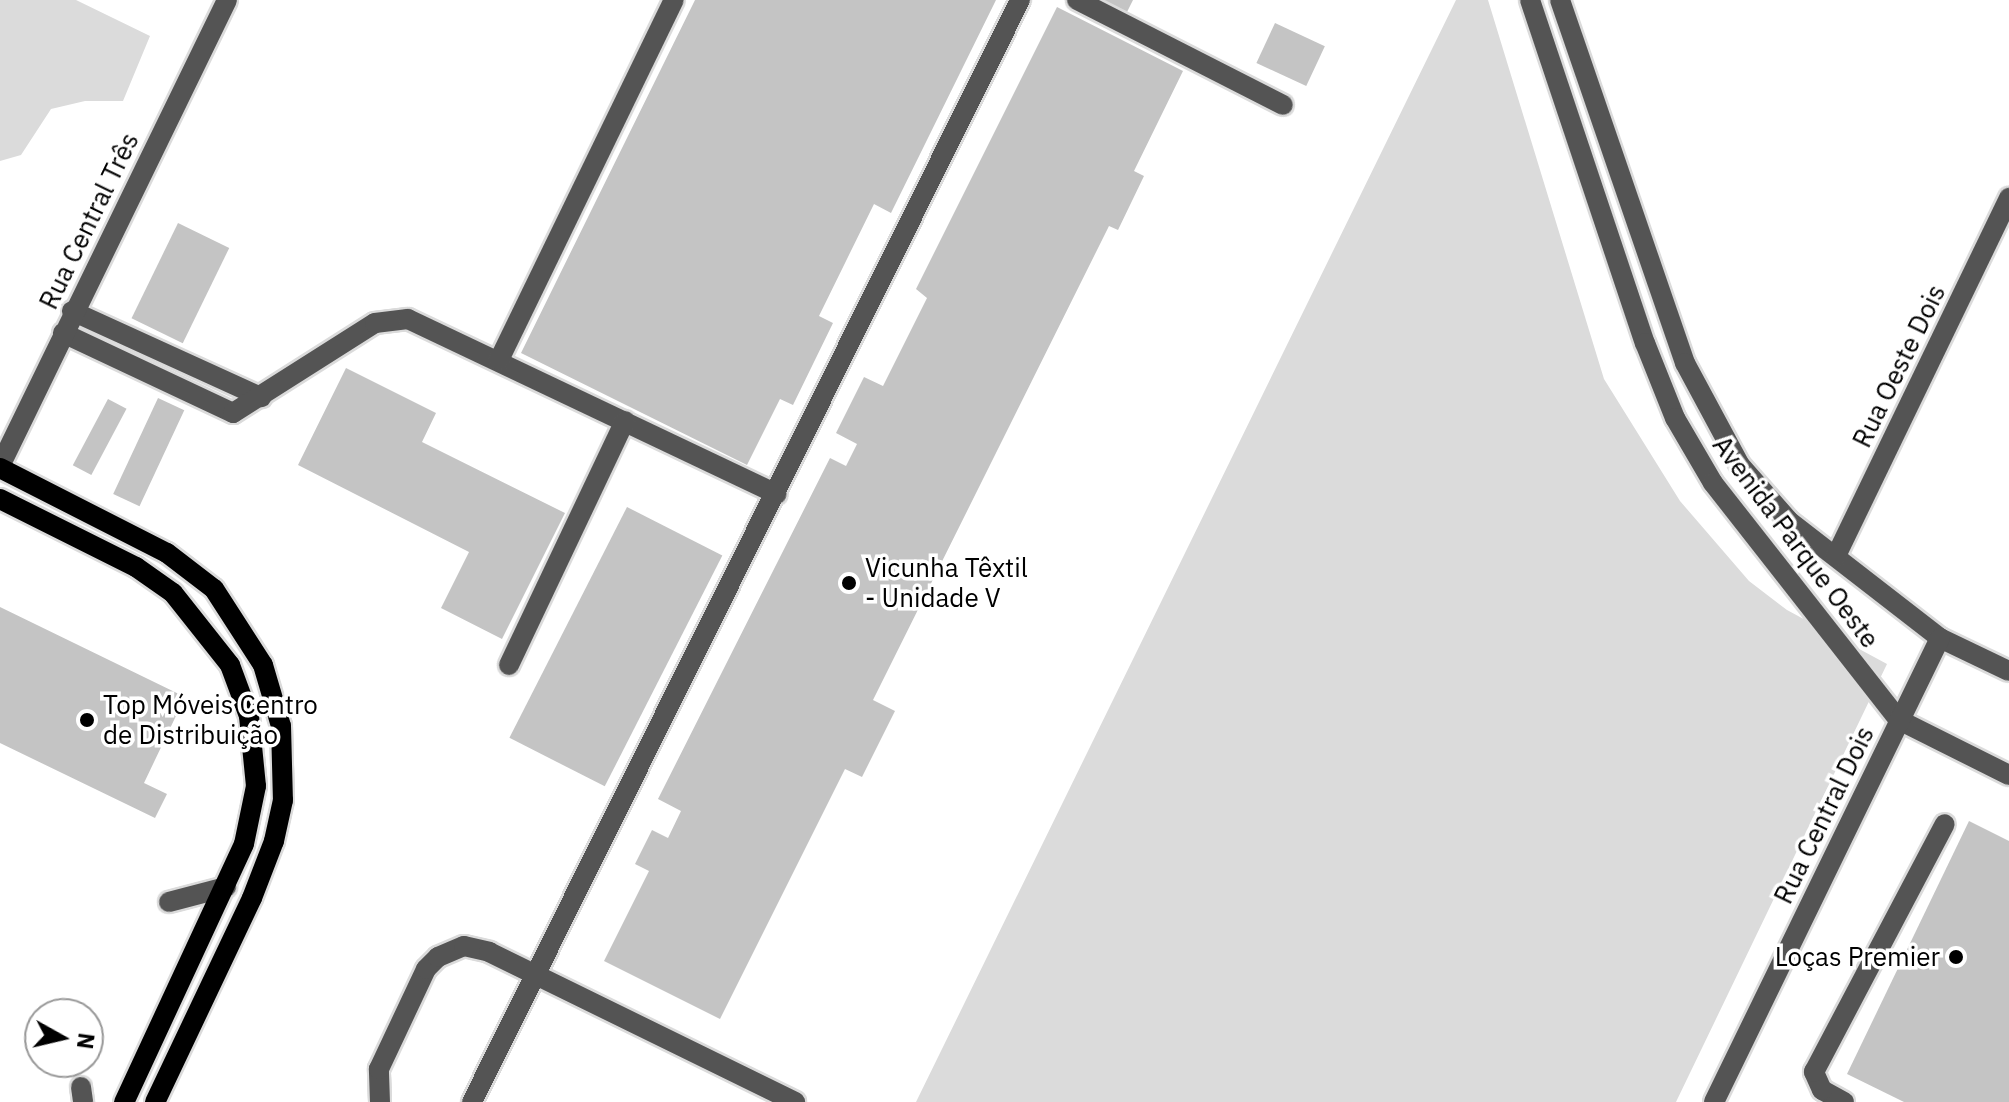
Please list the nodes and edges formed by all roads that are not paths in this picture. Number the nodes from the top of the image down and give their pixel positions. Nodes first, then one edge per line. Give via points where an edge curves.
1 (227, 0) edge
2 (674, 0) edge
3 (1020, 0) edge
4 (1077, 0) edge
5 (1530, 0) edge
6 (1560, 0) edge
7 (1283, 105) dead end
8 (2009, 198) edge
9 (72, 311) junction
10 (63, 333) junction
11 (499, 360) junction
12 (261, 397) junction
13 (625, 421) junction
14 (0, 467) edge
15 (777, 494) junction
16 (0, 499) edge
17 (1836, 556) junction
18 (1940, 638) junction
19 (509, 665) dead end
20 (2009, 671) edge
21 (1899, 720) junction
22 (2009, 775) edge
23 (1945, 824) dead end
24 (226, 887) junction
25 (169, 902) dead end
26 (537, 975) junction
27 (124, 1102) edge
28 (155, 1102) edge
29 (380, 1102) edge
30 (472, 1102) edge
31 (795, 1102) edge
32 (1714, 1102) edge
33 (1844, 1102) edge

1 - 9 street, Rua Central Três
2 - 11 street
3 - 15 street
4 - 7 street
5 - 21 street, Avenida Parque Oeste via 1675,418 1747,529
6 - 17 street, Avenida Parque Oeste via 1702,401 1751,481 1789,521
8 - 17 street, Rua Oeste Dois
9 - 10 street, Rua Central Três
9 - 12 street
10 - 12 street via 233,413
10 - 14 street, Rua Central Três
11 - 12 street via 424,324 395,319 375,323
11 - 13 street
13 - 15 street
13 - 19 street
14 - 28 main road via 196,573 246,632 276,704 284,762 274,841
15 - 26 street
16 - 24 main road via 156,579 198,619 230,665 249,716 256,786 244,844
17 - 18 street, Avenida Parque Oeste
18 - 20 street, Avenida Parque Oeste
18 - 21 street, Rua Central Dois
21 - 22 street, Avenida Parque Oeste
21 - 32 street, Rua Central Dois
23 - 33 street via 1814,1072 1822,1090
24 - 25 street
24 - 27 main road
26 - 29 street via 474,947 453,948 438,957 426,969 379,1069
26 - 30 street
26 - 31 street

